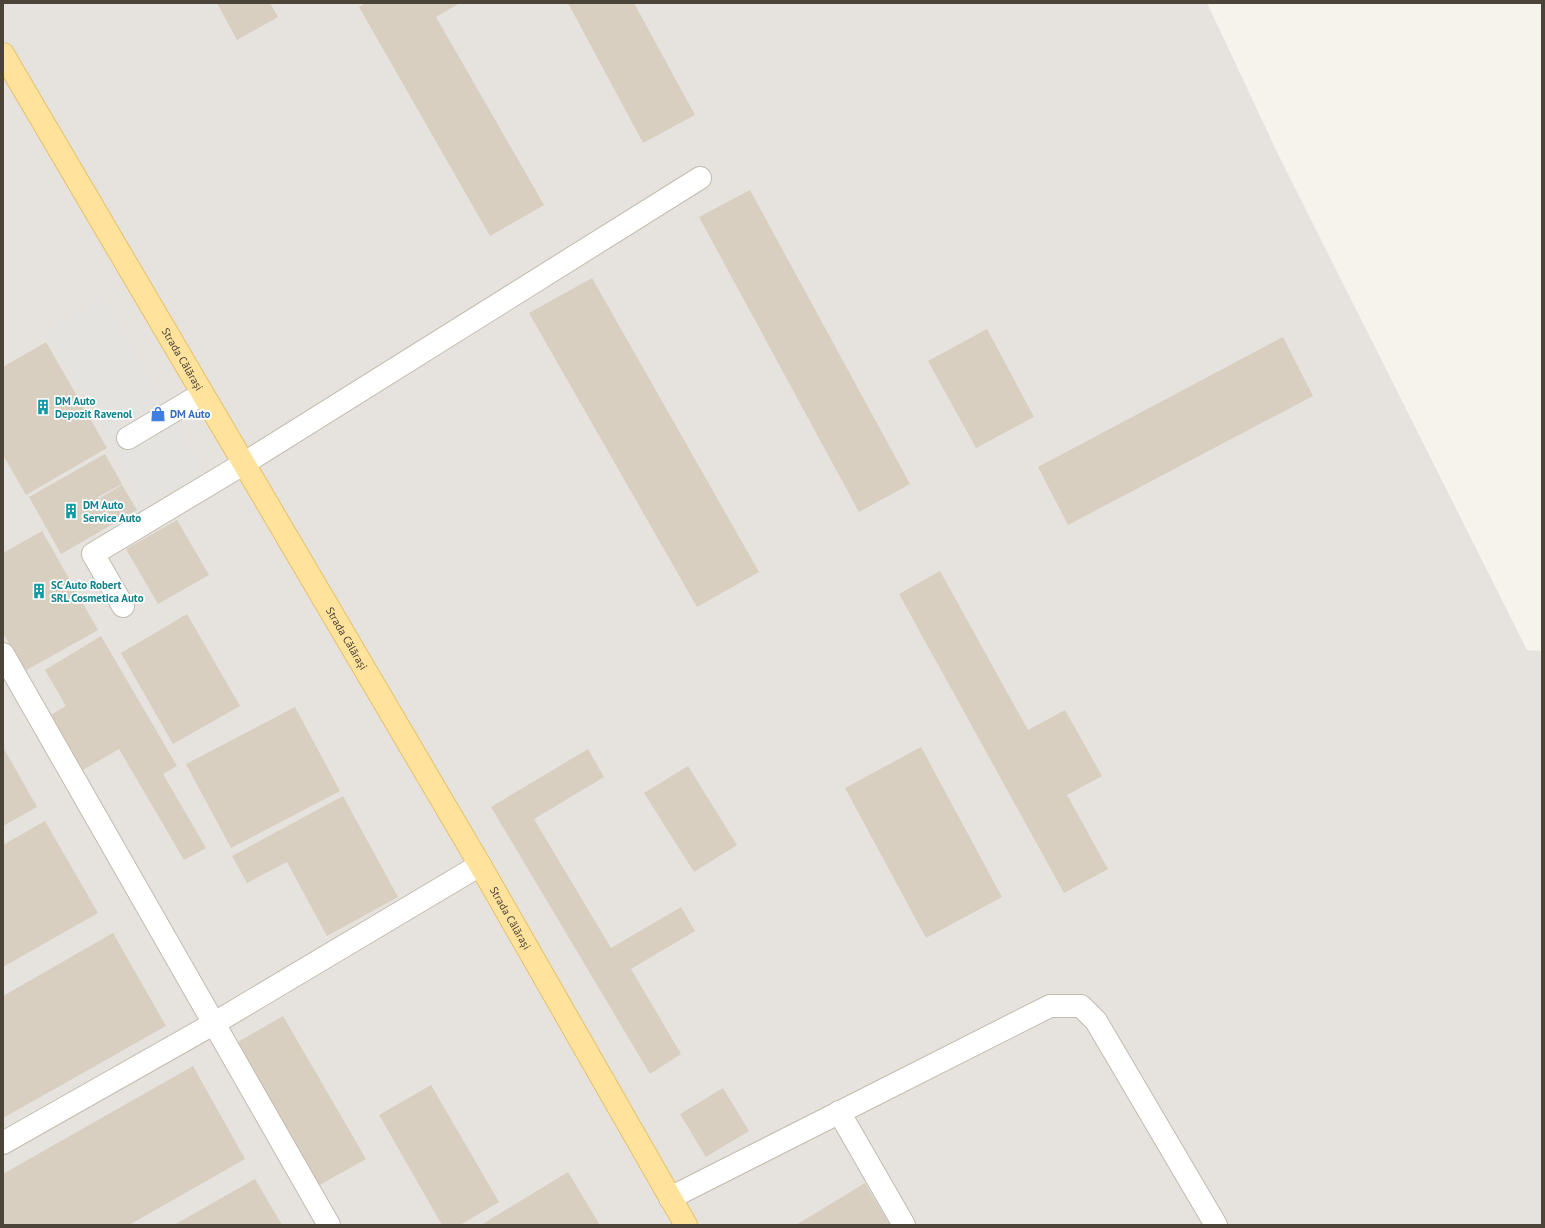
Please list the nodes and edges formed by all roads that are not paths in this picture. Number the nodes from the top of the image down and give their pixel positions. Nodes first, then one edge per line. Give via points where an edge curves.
1 (3, 54) edge
2 (700, 178) dead end
3 (202, 394) junction
4 (128, 438) dead end
5 (243, 464) junction
6 (122, 606) dead end
7 (3, 654) edge
8 (480, 865) junction
9 (213, 1024) junction
10 (839, 1112) junction
11 (3, 1143) edge
12 (670, 1198) junction
13 (329, 1225) edge
14 (686, 1225) edge
15 (904, 1225) edge
16 (1216, 1225) edge

1 - 3 main road, Strada Călărași
2 - 5 lane
3 - 4 lane
3 - 5 main road, Strada Călărași
5 - 6 lane via 93,554
5 - 8 main road, Strada Călărași
7 - 9 lane
8 - 9 lane
8 - 12 main road, Strada Călărași
9 - 11 lane
9 - 13 lane
10 - 12 lane
10 - 15 lane
10 - 16 lane via 1050,1006 1081,1006 1096,1021
12 - 14 main road, Strada Călărași

